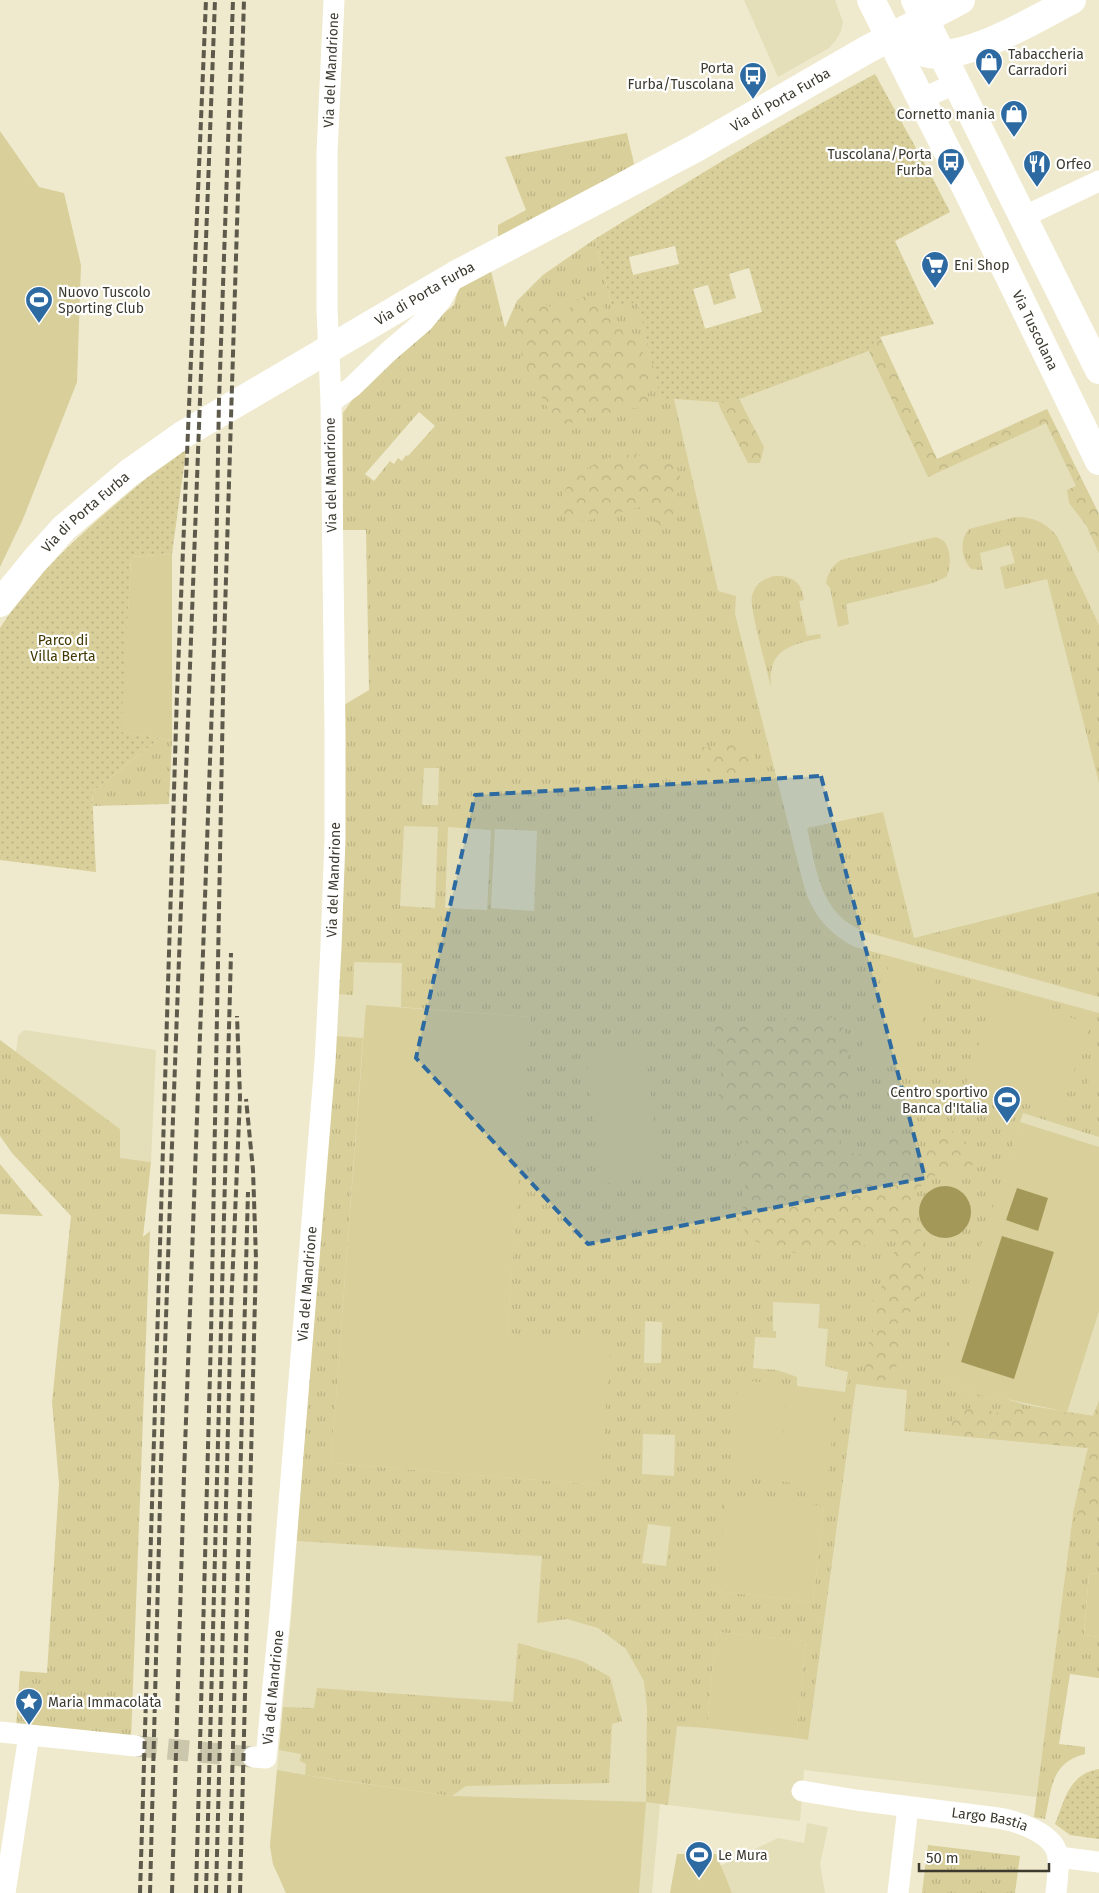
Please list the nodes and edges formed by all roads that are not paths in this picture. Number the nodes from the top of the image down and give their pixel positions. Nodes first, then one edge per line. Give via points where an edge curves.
1 (334, 0) edge
2 (871, 0) edge
3 (961, 0) edge
4 (1072, 0) edge
5 (920, 9) edge
6 (890, 38) junction
7 (943, 54) junction
8 (958, 82) junction
9 (922, 99) junction
10 (1099, 181) edge
11 (1023, 217) junction
12 (455, 275) junction
13 (1098, 364) edge
14 (330, 394) junction
15 (1099, 461) edge
16 (0, 603) edge
17 (0, 1732) edge
18 (29, 1735) junction
19 (136, 1746) tunnel mouth
20 (260, 1757) dead end
21 (802, 1791) dead end
22 (908, 1807) junction
23 (1058, 1857) junction
24 (1099, 1862) edge
25 (5, 1893) edge
26 (898, 1893) edge
27 (1056, 1893) edge

1 - 14 street, Via del Mandrione via 327,153
2 - 6 main road, Via Tuscolana
3 - 5 main road, Via di Porta Furba
4 - 7 main road via 997,38
5 - 6 main road, Via di Porta Furba
5 - 7 main road
6 - 7 main road via 920,52
6 - 9 main road, Via Tuscolana
6 - 12 main road, Via di Porta Furba via 696,148
7 - 8 main road
8 - 9 street
8 - 11 main road
9 - 15 main road, Via Tuscolana
10 - 11 street
11 - 13 main road
12 - 14 street via 423,322 352,387
12 - 16 main road, Via di Porta Furba via 259,388 157,452 64,528
14 - 20 street, Via del Mandrione via 335,722 331,947 324,1082 280,1614
17 - 18 street
18 - 19 street
18 - 25 street
21 - 22 street, Largo Bastia
22 - 23 street, Largo Bastia via 1016,1822 1044,1836
22 - 26 street
23 - 24 street
23 - 27 street

